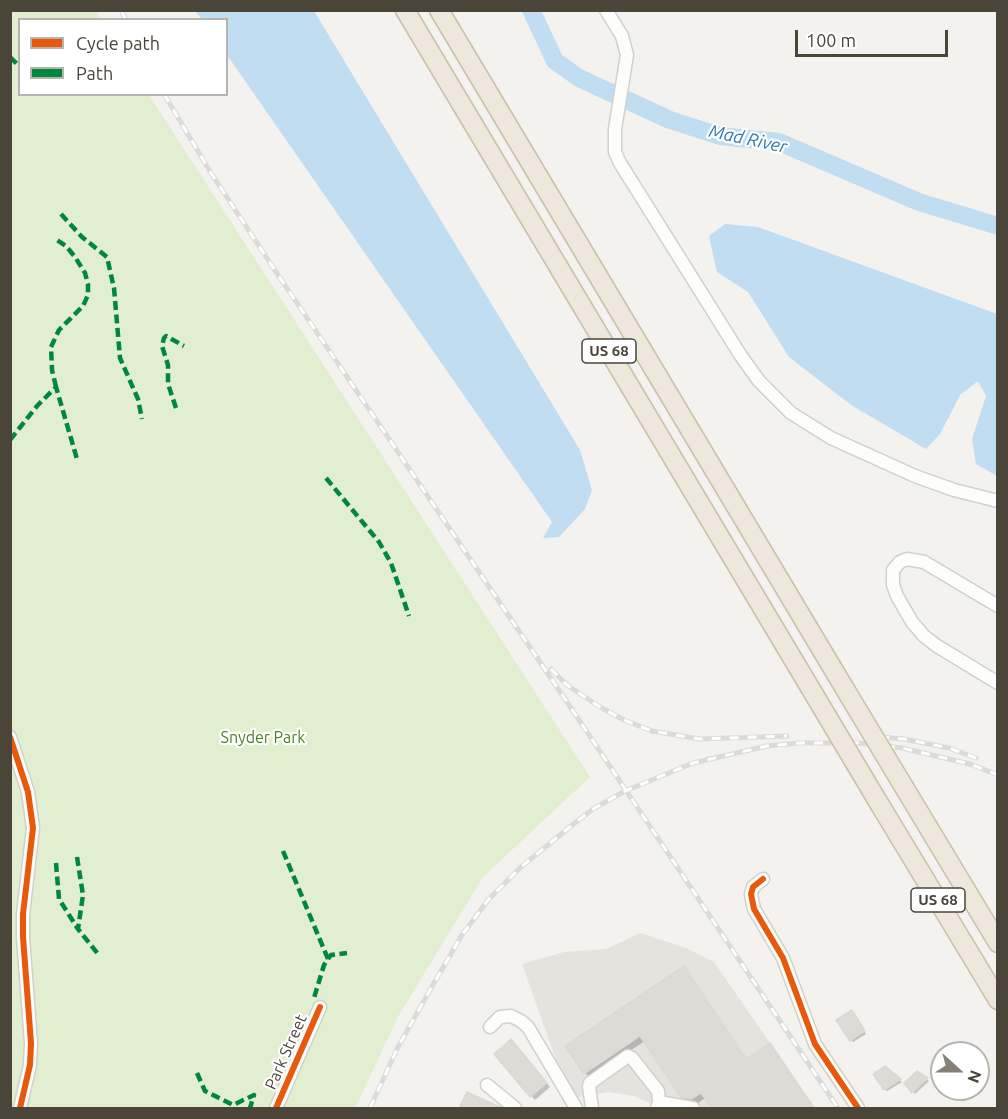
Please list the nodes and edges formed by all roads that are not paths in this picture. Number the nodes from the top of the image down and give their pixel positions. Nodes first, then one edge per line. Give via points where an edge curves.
1 (405, 10) edge
2 (440, 10) edge
3 (606, 10) edge
4 (998, 501) edge
5 (998, 606) edge
6 (998, 683) edge
7 (10, 737) edge
8 (763, 879) dead end
9 (998, 943) edge
10 (998, 1000) edge
11 (320, 1007) dead end
12 (490, 1027) dead end
13 (487, 1084) dead end
14 (658, 1105) edge
15 (20, 1108) edge
16 (276, 1108) edge
17 (515, 1108) edge
18 (576, 1108) edge
19 (592, 1108) edge
20 (693, 1108) edge
21 (858, 1108) edge

1 - 10 highway, US 68, bridge
2 - 9 highway, US 68, bridge
3 - 4 street via 626,46 614,143 620,163 741,356 774,397 807,425 875,460 954,490
5 - 6 street via 924,562 907,559 893,570 897,596 924,636
7 - 15 street via 28,792 33,828 23,914 30,1065
8 - 21 street via 753,887 754,909 787,967 815,1044
11 - 16 street, Park Street
12 - 18 street via 500,1017 511,1016 528,1027
13 - 17 street
14 - 19 street via 658,1091 628,1056 590,1083
14 - 20 street

